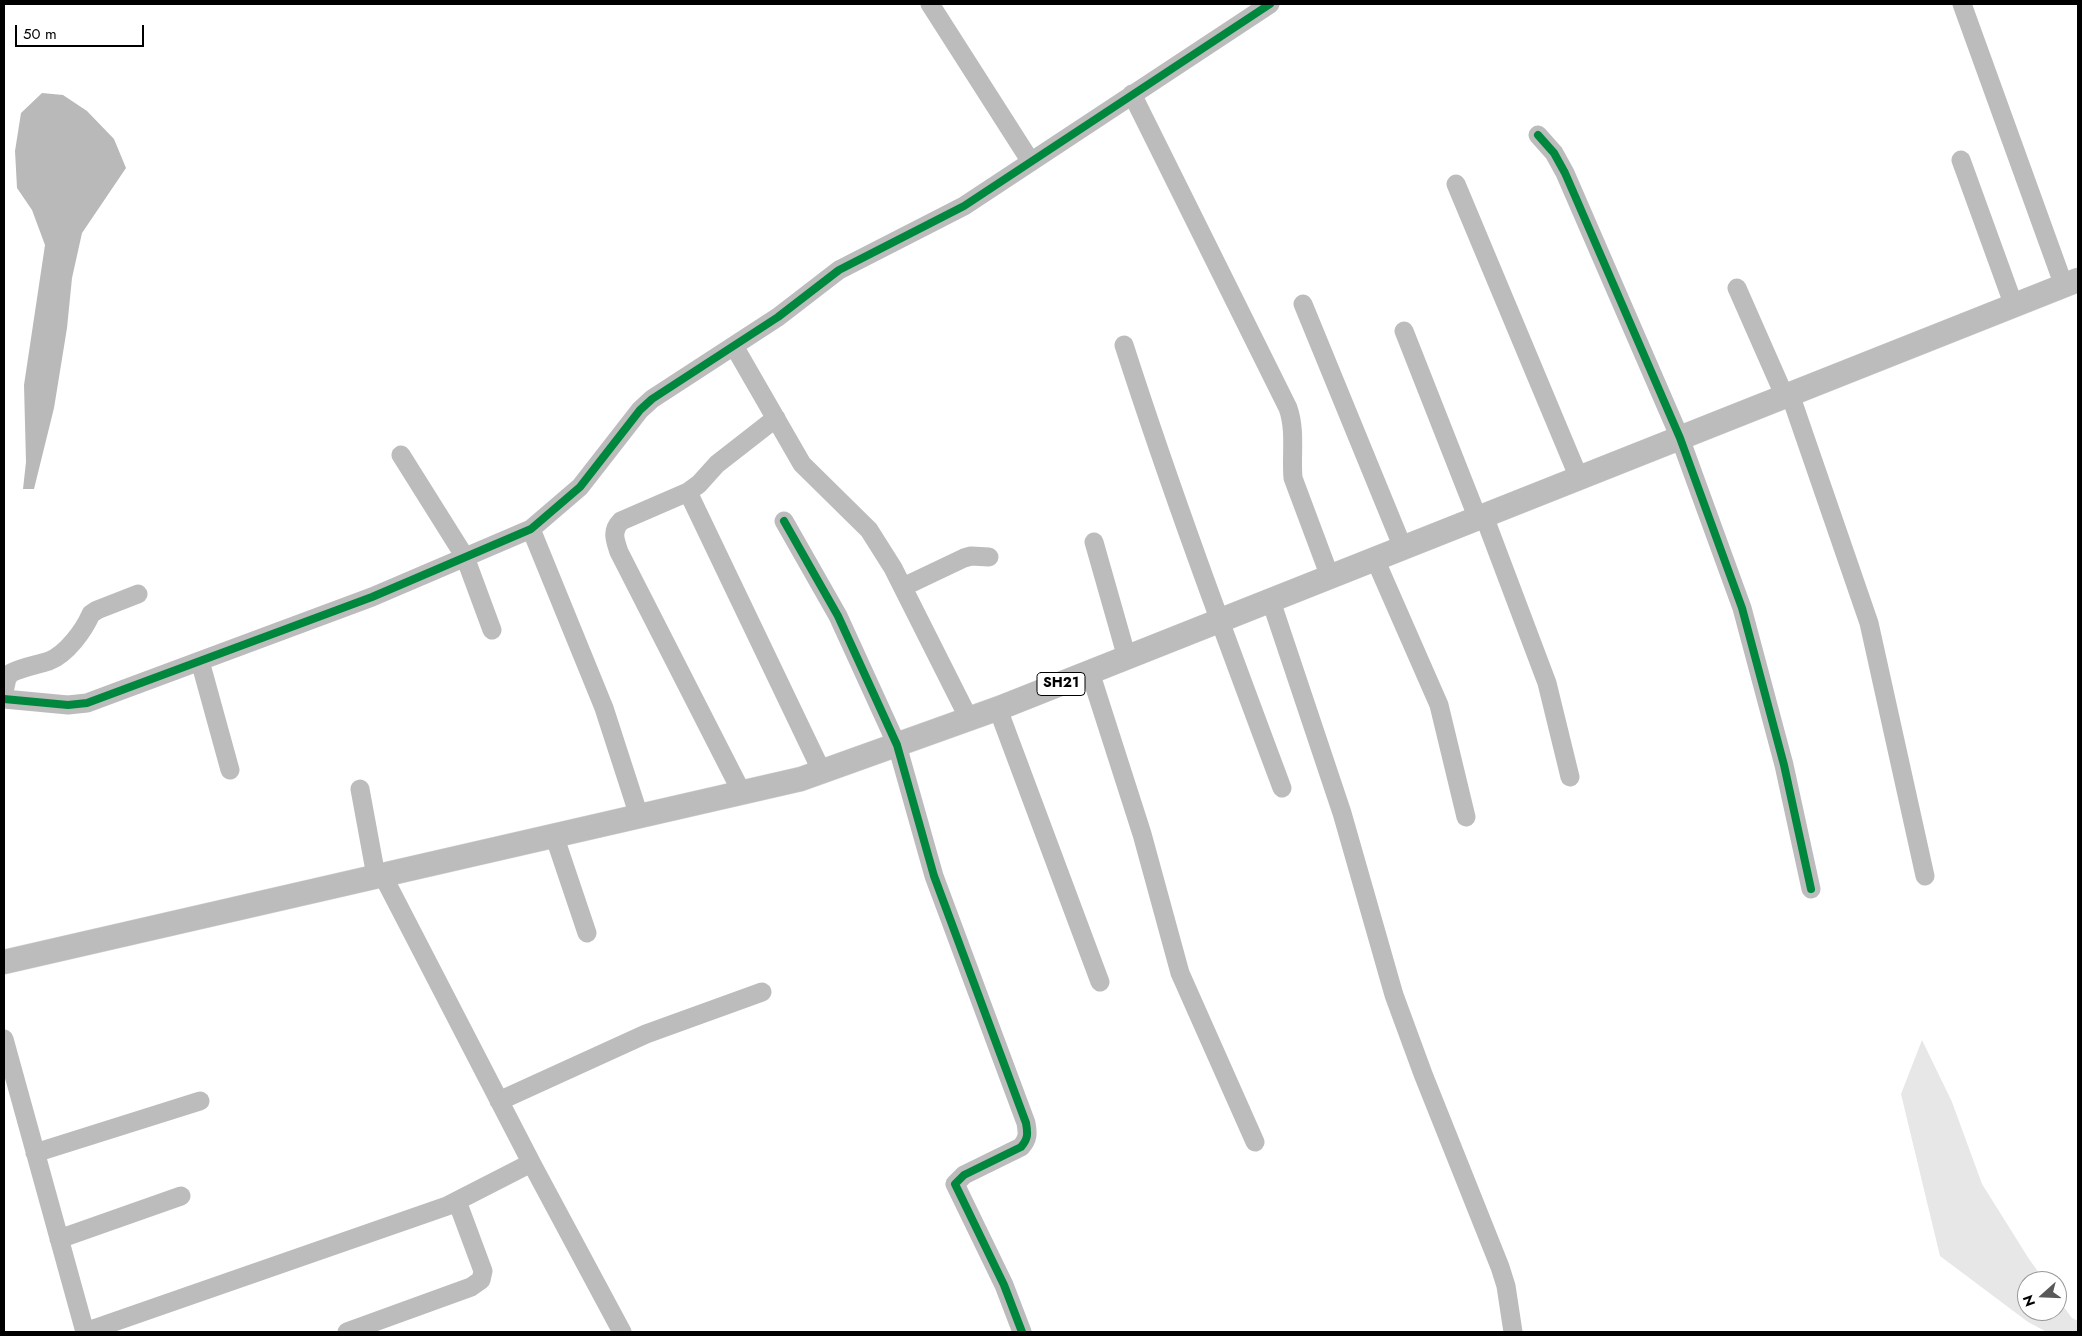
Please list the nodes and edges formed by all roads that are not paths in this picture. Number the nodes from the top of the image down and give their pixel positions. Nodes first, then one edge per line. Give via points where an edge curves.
1 (930, 4) edge
2 (1270, 4) edge
3 (1962, 4) edge
4 (1132, 94) junction
5 (1538, 135) dead end
6 (1961, 160) dead end
7 (1031, 162) junction
8 (1456, 184) dead end
9 (2071, 283) edge
10 (1737, 288) dead end
11 (1303, 304) dead end
12 (2014, 306) junction
13 (1404, 332) dead end
14 (1124, 345) dead end
15 (734, 346) junction
16 (1788, 395) junction
17 (776, 418) junction
18 (1680, 438) junction
19 (401, 455) dead end
20 (1579, 478) junction
21 (688, 492) junction
22 (1481, 517) junction
23 (784, 521) dead end
24 (531, 529) junction
25 (1094, 542) dead end
26 (1403, 548) junction
27 (989, 557) dead end
28 (465, 558) junction
29 (1375, 559) junction
30 (1330, 577) junction
31 (903, 587) junction
32 (138, 594) dead end
33 (1271, 601) junction
34 (1219, 621) junction
35 (492, 630) dead end
36 (1127, 658) junction
37 (200, 661) junction
38 (1090, 672) junction
39 (4, 692) edge
40 (4, 699) edge
41 (998, 709) junction
42 (970, 719) junction
43 (897, 745) junction
44 (230, 770) dead end
45 (822, 772) junction
46 (1570, 777) dead end
47 (360, 788) dead end
48 (1282, 788) dead end
49 (742, 792) junction
50 (639, 816) junction
51 (1466, 817) dead end
52 (554, 835) junction
53 (379, 875) junction
54 (1925, 876) dead end
55 (1812, 889) dead end
56 (587, 933) dead end
57 (4, 962) edge
58 (1100, 982) dead end
59 (762, 992) dead end
60 (4, 1039) edge
61 (200, 1101) dead end
62 (499, 1101) junction
63 (1254, 1142) dead end
64 (35, 1153) junction
65 (531, 1163) junction
66 (181, 1196) dead end
67 (457, 1201) junction
68 (59, 1239) junction
69 (85, 1332) edge
70 (347, 1332) edge
71 (622, 1332) edge
72 (1022, 1332) edge
73 (1514, 1332) edge

1 - 7 street
2 - 4 street
3 - 9 street
4 - 7 street
4 - 30 street via 1288,408 1293,421 1293,478
5 - 18 street via 1554,153 1565,173
6 - 12 street
7 - 15 street via 956,210 839,270
8 - 20 street
9 - 12 main road, SH21
10 - 16 street
11 - 26 street
12 - 16 main road, SH21
13 - 22 street
14 - 34 street
15 - 17 street
15 - 24 street via 645,404 580,487
16 - 18 main road, SH21
16 - 54 street via 1869,623
17 - 21 street via 717,464
17 - 31 street via 806,468 869,530
18 - 20 main road, SH21
18 - 55 street via 1742,608 1784,765
19 - 28 street
20 - 22 main road, SH21
21 - 45 street
21 - 49 street via 621,521 615,527 614,537
22 - 26 main road, SH21
22 - 46 street via 1547,683
23 - 43 street via 838,616
24 - 28 street
24 - 50 street via 604,708
25 - 36 street
26 - 29 main road, SH21
27 - 31 street via 964,558
28 - 35 street
28 - 37 street via 372,597
29 - 30 main road, SH21
29 - 51 street via 1439,705
30 - 33 main road, SH21
31 - 42 street
32 - 39 street via 91,614 66,650 51,660 11,673
33 - 34 main road, SH21
33 - 73 street via 1342,813 1394,994 1500,1267
34 - 36 main road, SH21
34 - 48 street
36 - 38 main road, SH21
37 - 40 street via 77,704
37 - 44 street
38 - 41 main road, SH21
38 - 63 street via 1142,834 1180,973
41 - 42 main road, SH21
41 - 58 street
42 - 43 main road, SH21
43 - 45 main road, SH21
43 - 72 street via 934,876 1028,1133 1021,1147 964,1175 955,1184 1004,1284
45 - 49 main road, SH21
47 - 53 street
49 - 50 main road, SH21
50 - 52 main road, SH21
52 - 53 main road, SH21
52 - 56 street
53 - 57 main road, SH21
53 - 62 street
59 - 62 street via 646,1034
60 - 64 street
61 - 64 street
62 - 65 street
64 - 68 street
65 - 67 street
65 - 71 street
66 - 68 street
67 - 69 street
67 - 70 street via 483,1270 481,1280 471,1287
68 - 69 street

